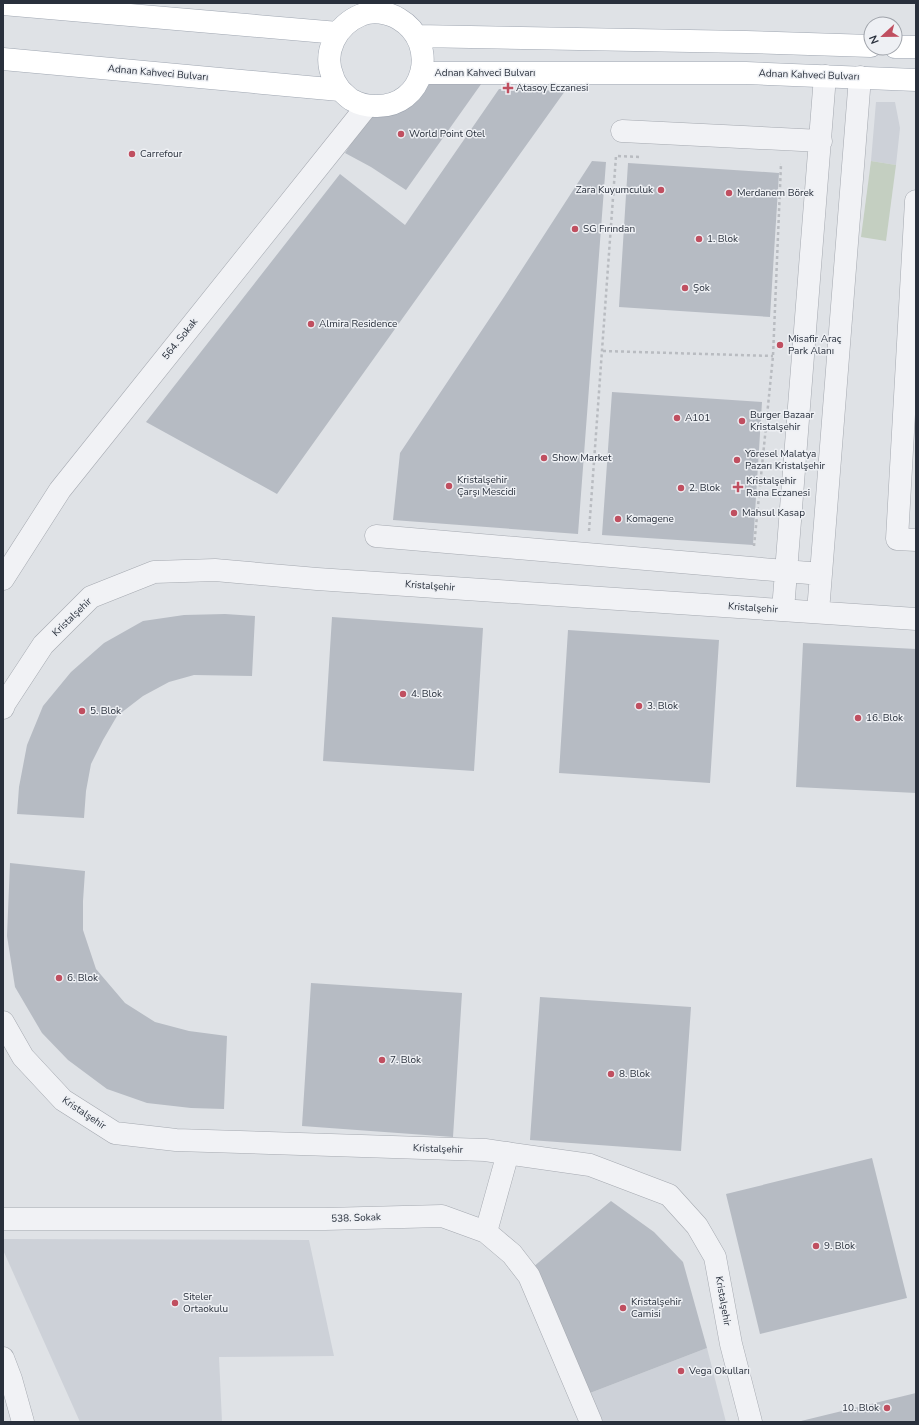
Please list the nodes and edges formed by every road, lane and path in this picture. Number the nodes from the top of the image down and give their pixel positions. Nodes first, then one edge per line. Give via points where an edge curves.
1 (3, 4) edge
2 (368, 9) edge
3 (338, 32) junction
4 (417, 36) junction
5 (863, 46) edge
6 (903, 47) edge
7 (916, 47) edge
8 (3, 59) edge
9 (421, 73) junction
10 (826, 76) junction
11 (860, 77) junction
12 (916, 80) edge
13 (340, 90) junction
14 (367, 106) junction
15 (622, 131) dead end
16 (820, 146) junction
17 (854, 155) junction
18 (616, 156) dead end
19 (781, 164) dead end
20 (916, 201) edge
21 (808, 293) junction
22 (843, 294) junction
23 (603, 351) junction
24 (773, 356) junction
25 (798, 424) junction
26 (832, 427) junction
27 (589, 535) dead end
28 (376, 536) dead end
29 (916, 540) edge
30 (754, 548) dead end
31 (787, 571) junction
32 (821, 574) junction
33 (3, 579) edge
34 (784, 610) junction
35 (818, 612) junction
36 (916, 619) edge
37 (3, 708) edge
38 (3, 1022) edge
39 (508, 1154) junction
40 (3, 1219) edge
41 (486, 1232) junction
42 (3, 1358) edge
43 (23, 1422) edge
44 (591, 1422) edge
45 (751, 1422) edge

1 - 3 main road
2 - 3 main road via 348,21
2 - 4 main road via 393,15 407,24
3 - 13 main road via 331,47 329,62 332,77
4 - 5 main road
4 - 9 main road via 422,51
6 - 7 main road
8 - 13 main road, Adnan Kahveci Bulvarı
9 - 10 main road, Adnan Kahveci Bulvarı via 746,73
9 - 14 main road, Adnan Kahveci Bulvarı via 409,93 397,102
10 - 11 main road, Adnan Kahveci Bulvarı
10 - 16 street
11 - 12 main road, Adnan Kahveci Bulvarı
11 - 17 street
13 - 14 main road, Adnan Kahveci Bulvarı via 352,100
14 - 33 street, 564. Sokak via 60,490
15 - 16 street
16 - 17 street
16 - 21 street
17 - 22 street
18 - 23 path
19 - 24 path
20 - 29 street via 897,539
21 - 22 street
21 - 25 street
22 - 26 street
23 - 24 path
23 - 27 path
24 - 30 path
25 - 26 street
25 - 31 street
26 - 32 street
28 - 31 street
31 - 32 street
31 - 34 street
32 - 35 street
34 - 35 street, Kristalşehir
34 - 37 street, Kristalşehir via 215,570 154,572 91,597 43,645
35 - 36 street, Kristalşehir
38 - 39 street, Kristalşehir via 23,1057 63,1100 115,1133 176,1140 484,1150
39 - 41 street
39 - 45 street, Kristalşehir via 590,1165 669,1195 696,1226 715,1257 731,1344
40 - 41 street, 538. Sokak via 325,1219 442,1216
41 - 44 street, 538. Sokak via 512,1254 529,1276
42 - 43 street

